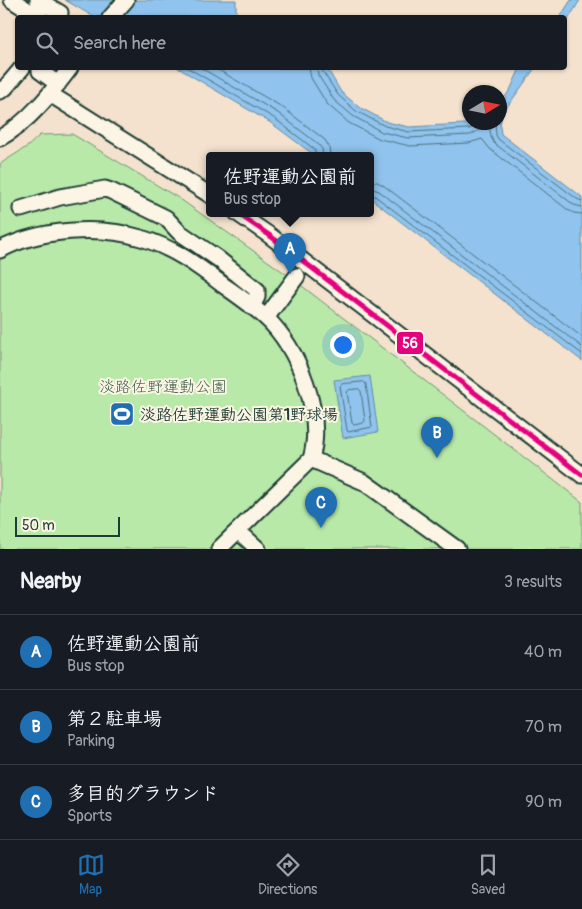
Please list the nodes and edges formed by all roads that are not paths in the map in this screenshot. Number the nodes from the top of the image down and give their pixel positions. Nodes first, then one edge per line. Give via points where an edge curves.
1 (12, 0) edge
2 (38, 0) edge
3 (116, 0) edge
4 (120, 0) edge
5 (126, 0) edge
6 (35, 15) edge
7 (60, 15) edge
8 (109, 15) edge
9 (110, 15) edge
10 (111, 15) edge
11 (20, 70) edge
12 (40, 70) edge
13 (68, 70) edge
14 (54, 89) junction
15 (0, 91) edge
16 (0, 138) edge
17 (206, 192) edge
18 (21, 209) dead end
19 (243, 217) edge
20 (0, 250) edge
21 (298, 276) dead end
22 (252, 307) junction
23 (266, 318) junction
24 (311, 459) junction
25 (582, 475) edge
26 (238, 531) junction
27 (219, 549) edge
28 (258, 549) edge
29 (457, 549) edge

1 - 6 street
2 - 7 street
3 - 8 street
4 - 9 street
5 - 10 street
11 - 15 street
12 - 14 street
13 - 14 street
14 - 16 street via 20,124
14 - 17 street
18 - 22 street via 60,197 96,191 117,193 166,218 179,232 257,290
19 - 25 street
20 - 22 street via 28,238 53,233 93,230 125,234 154,242 181,255
21 - 23 street
22 - 23 street
23 - 24 street via 289,348 306,383 313,420
24 - 26 street
24 - 29 street via 364,482
26 - 27 street
26 - 28 street

